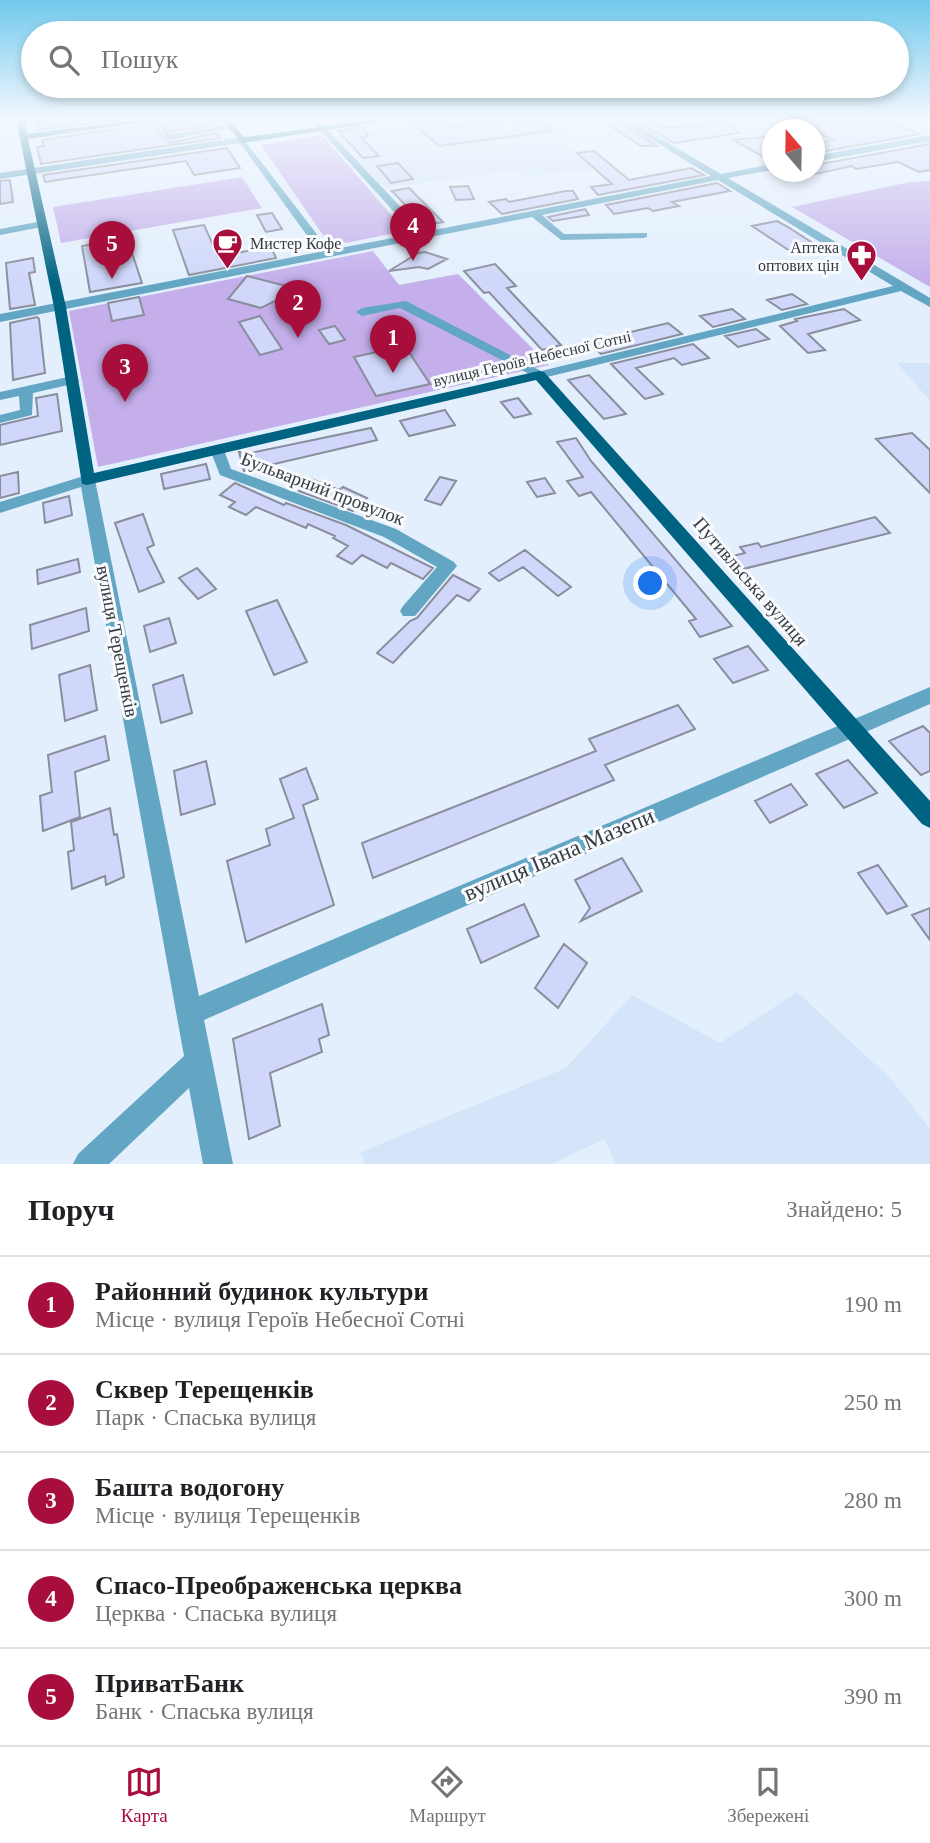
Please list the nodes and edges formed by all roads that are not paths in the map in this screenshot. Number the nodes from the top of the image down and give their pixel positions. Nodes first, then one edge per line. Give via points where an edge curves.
1 (21, 173) edge
2 (31, 173) edge
3 (267, 173) edge
4 (364, 173) edge
5 (711, 173) edge
6 (742, 173) edge
7 (0, 176) edge
8 (719, 178) junction
9 (534, 213) junction
10 (41, 219) junction
11 (0, 221) edge
12 (0, 232) edge
13 (420, 234) junction
14 (643, 235) dead end
15 (326, 253) junction
16 (904, 287) junction
17 (930, 303) edge
18 (60, 307) junction
19 (362, 312) dead end
20 (0, 318) edge
21 (539, 375) junction
22 (72, 380) junction
23 (26, 391) junction
24 (0, 396) edge
25 (0, 419) edge
26 (217, 450) junction
27 (87, 480) junction
28 (0, 508) edge
29 (409, 611) dead end
30 (930, 695) edge
31 (852, 729) junction
32 (930, 817) edge
33 (189, 1013) junction
34 (199, 1060) junction
35 (88, 1164) edge
36 (218, 1164) edge

1 - 7 street
2 - 10 main road, вулиця Терещенків
3 - 15 street
4 - 13 street
5 - 8 street
6 - 8 street
8 - 9 street
8 - 16 street
9 - 13 street
9 - 14 street via 561,237
10 - 11 street
10 - 12 street
10 - 18 main road, вулиця Терещенків
13 - 15 street
15 - 18 street
16 - 17 street
16 - 21 street, вулиця Героїв Небесної Сотні
18 - 20 street
18 - 22 main road, вулиця Терещенків
19 - 21 street via 402,304
21 - 26 main road, вулиця Героїв Небесної Сотні
21 - 31 main road, Путивльська вулиця
22 - 23 street
22 - 27 main road, вулиця Терещенків
23 - 24 street
23 - 25 street via 27,412
26 - 27 main road, вулиця Героїв Небесної Сотні
26 - 29 street, Бульварний провулок via 225,472 390,533 448,566
27 - 28 street
27 - 33 street, вулиця Терещенків
30 - 31 street, вулиця Івана Мазепи
31 - 32 main road, Путивльська вулиця
31 - 33 street, вулиця Івана Мазепи
33 - 34 street, вулиця Терещенків
34 - 35 street
34 - 36 street, вулиця Терещенків

